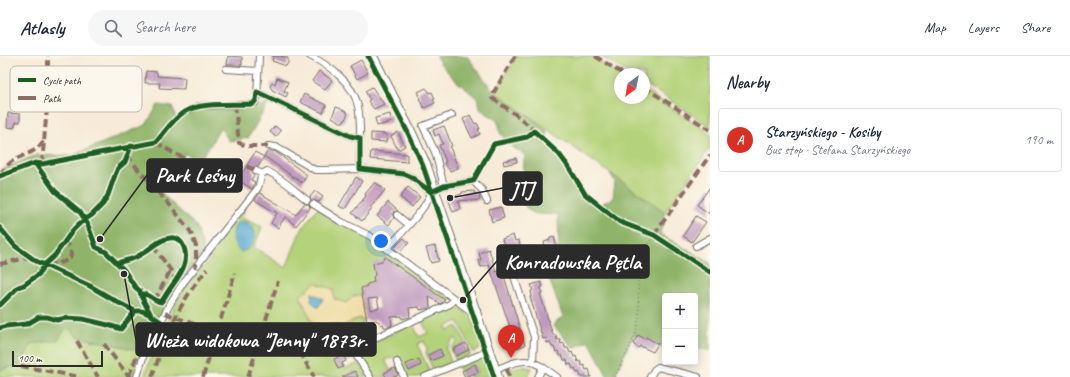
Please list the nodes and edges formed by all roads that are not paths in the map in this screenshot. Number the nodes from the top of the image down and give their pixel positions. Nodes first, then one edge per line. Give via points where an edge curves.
1 (259, 56) edge
2 (310, 56) edge
3 (374, 56) edge
4 (226, 69) dead end
5 (258, 71) junction
6 (257, 92) junction
7 (189, 110) dead end
8 (452, 115) dead end
9 (424, 126) junction
10 (412, 130) junction
11 (360, 138) junction
12 (268, 146) dead end
13 (360, 169) junction
14 (444, 186) junction
15 (434, 190) junction
16 (307, 200) dead end
17 (487, 201) dead end
18 (313, 204) dead end
19 (397, 215) dead end
20 (409, 225) junction
21 (710, 238) edge
22 (696, 246) dead end
23 (387, 248) junction
24 (512, 270) dead end
25 (454, 299) junction
26 (477, 310) junction
27 (489, 351) junction
28 (397, 362) dead end
29 (533, 362) junction
30 (543, 368) junction
31 (496, 370) junction
32 (137, 377) edge
33 (370, 377) edge
34 (404, 377) edge
35 (425, 377) edge
36 (498, 377) edge
37 (538, 377) edge
38 (557, 377) edge
39 (650, 377) edge
40 (698, 377) edge

1 - 5 street
2 - 11 street via 334,72 348,85 356,98
3 - 10 street
4 - 5 street
5 - 6 street
6 - 7 street via 256,100 252,104 199,106
6 - 11 street via 350,136
8 - 9 street
9 - 10 street
9 - 14 street via 435,152
10 - 15 street
11 - 13 street
12 - 13 street via 276,147 315,170
13 - 15 street via 404,174
14 - 15 street
14 - 17 street via 473,180
15 - 20 street
15 - 26 street
16 - 32 street via 267,171 259,173 258,188 171,302 144,354
18 - 23 street
19 - 20 street
20 - 23 street
21 - 22 street
23 - 25 street
24 - 29 street via 534,337
25 - 26 street via 472,311
25 - 33 street via 450,304 355,347 354,352
26 - 27 street
27 - 31 street
27 - 35 street
28 - 34 street
29 - 30 street
29 - 31 street via 515,361
30 - 37 street
30 - 38 street
31 - 36 street
39 - 40 street via 658,367

